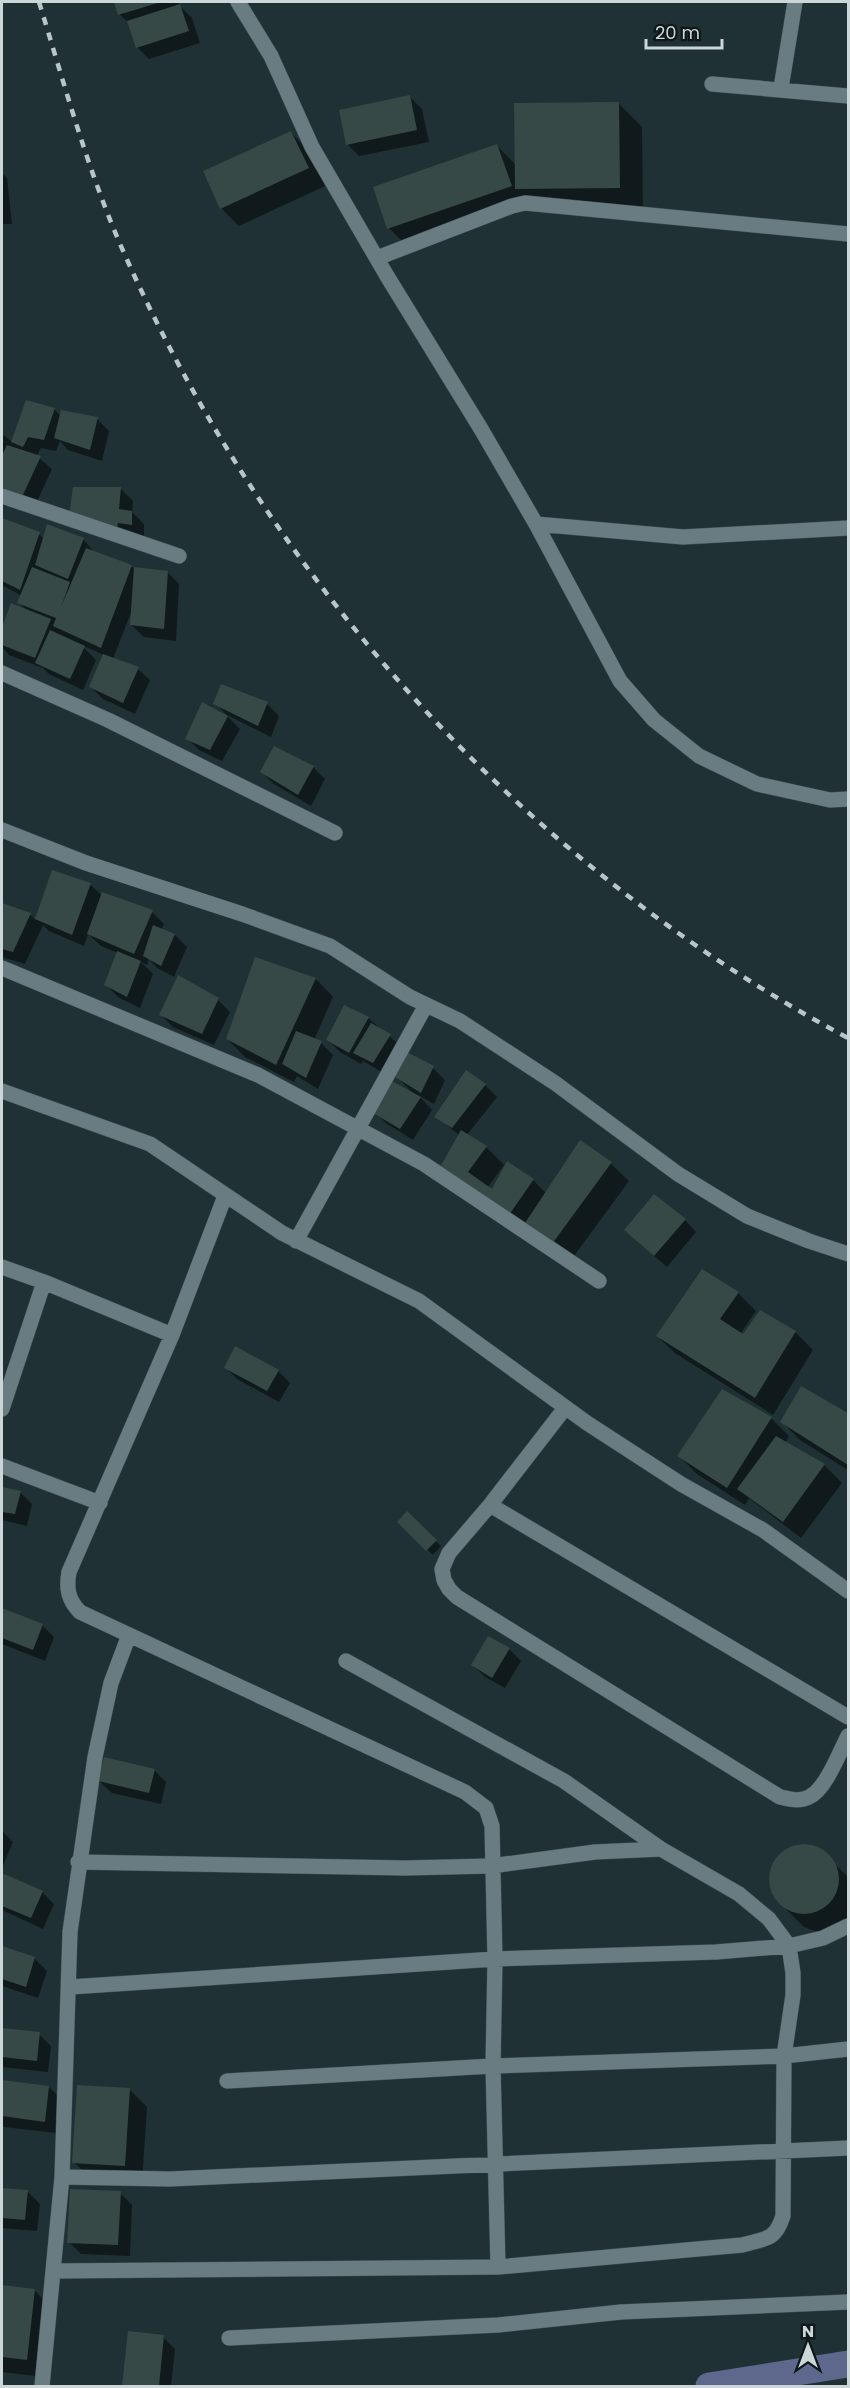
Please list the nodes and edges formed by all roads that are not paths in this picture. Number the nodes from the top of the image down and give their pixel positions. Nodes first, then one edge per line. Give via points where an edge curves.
1 (238, 2) edge
2 (795, 2) edge
3 (712, 84) dead end
4 (781, 88) junction
5 (849, 96) edge
6 (849, 234) edge
7 (377, 258) junction
8 (2, 496) edge
9 (536, 524) junction
10 (849, 528) edge
11 (179, 556) dead end
12 (2, 673) edge
13 (849, 799) edge
14 (2, 830) edge
15 (335, 833) dead end
16 (2, 969) edge
17 (426, 1005) junction
18 (2, 1091) edge
19 (359, 1129) junction
20 (225, 1196) junction
21 (296, 1241) junction
22 (849, 1254) edge
23 (2, 1267) edge
24 (599, 1281) dead end
25 (44, 1282) junction
26 (172, 1335) junction
27 (565, 1408) junction
28 (2, 1409) edge
29 (2, 1466) edge
30 (100, 1503) junction
31 (490, 1505) junction
32 (849, 1592) edge
33 (129, 1635) junction
34 (346, 1661) dead end
35 (849, 1717) edge
36 (849, 1736) edge
37 (661, 1849) junction
38 (78, 1862) junction
39 (491, 1866) junction
40 (849, 1926) edge
41 (789, 1946) junction
42 (495, 1959) junction
43 (69, 1987) junction
44 (849, 2049) edge
45 (784, 2056) junction
46 (493, 2066) junction
47 (227, 2081) dead end
48 (849, 2148) edge
49 (784, 2151) junction
50 (496, 2166) junction
51 (62, 2177) junction
52 (498, 2267) junction
53 (53, 2271) junction
54 (849, 2302) edge
55 (229, 2338) dead end
56 (42, 2386) edge

1 - 7 street via 271,56 312,147
2 - 4 street
3 - 4 street
4 - 5 street
6 - 7 street via 525,203
7 - 9 street
8 - 11 street
9 - 10 street via 683,537
9 - 13 street via 620,681 654,720 699,756 757,784 831,800
12 - 15 street via 108,720
14 - 17 street via 86,863 330,946
16 - 19 street via 258,1075
17 - 19 street
17 - 22 street via 460,1021 555,1083 678,1174 747,1216
18 - 20 street via 150,1144
19 - 21 street
19 - 24 street via 424,1164
20 - 21 street
20 - 26 street
21 - 27 street via 419,1301
23 - 25 street
25 - 26 street
25 - 28 street
26 - 30 street
27 - 31 street
27 - 32 street via 681,1484 763,1530
29 - 30 street
30 - 33 street via 69,1572 68,1591 80,1612
31 - 35 street
31 - 36 street via 448,1554 442,1569 448,1589 457,1597 780,1797 809,1797 822,1786
33 - 38 street via 109,1693 94,1757
33 - 39 street via 465,1792 486,1808 490,1817
34 - 37 street via 564,1781
37 - 39 street via 595,1852
37 - 41 street via 739,1894 769,1919
38 - 39 street
38 - 43 street
39 - 42 street
40 - 41 street via 823,1938
41 - 42 street
41 - 45 street via 793,1995
42 - 43 street
42 - 46 street
43 - 51 street
44 - 45 street
45 - 46 street
45 - 49 street
46 - 47 street
46 - 50 street
48 - 49 street
49 - 50 street
49 - 52 street via 783,2216 778,2230 768,2238 742,2245
50 - 51 street via 170,2179
50 - 52 street
51 - 53 street
52 - 53 street
53 - 56 street
54 - 55 street via 621,2312 498,2325

